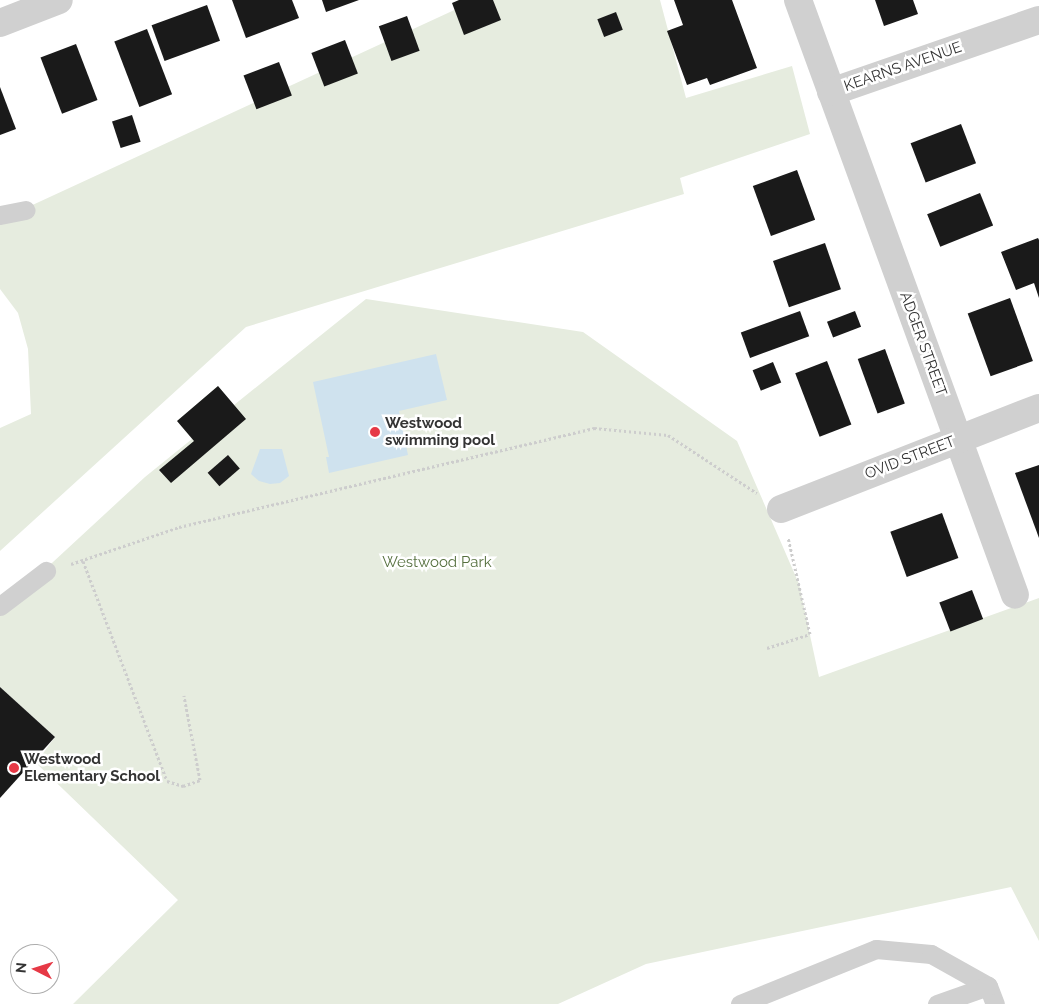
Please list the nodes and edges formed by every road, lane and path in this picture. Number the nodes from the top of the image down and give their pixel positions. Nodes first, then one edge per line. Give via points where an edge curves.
1 (59, 0) edge
2 (798, 0) edge
3 (1039, 20) edge
4 (0, 23) edge
5 (832, 92) junction
6 (26, 210) dead end
7 (0, 215) edge
8 (1039, 408) edge
9 (958, 439) junction
10 (782, 508) junction
11 (84, 561) junction
12 (46, 571) joint
13 (1015, 595) dead end
14 (0, 606) edge
15 (767, 648) dead end
16 (184, 696) dead end
17 (988, 986) junction
18 (740, 1004) edge
19 (937, 1004) edge
20 (995, 1004) edge

1 - 4 street
2 - 5 street, KEARNS AVENUE
3 - 5 street, KEARNS AVENUE
5 - 9 street, ADGER STREET
6 - 7 lane
8 - 9 street, OVID STREET
9 - 10 street, OVID STREET
9 - 13 street, ADGER STREET
10 - 11 path via 668,435 594,428 179,527
10 - 15 path via 810,634
11 - 12 path
11 - 16 path via 167,781 183,786 200,780
12 - 14 lane
17 - 18 lane via 931,954 876,949
17 - 19 lane
17 - 20 lane

